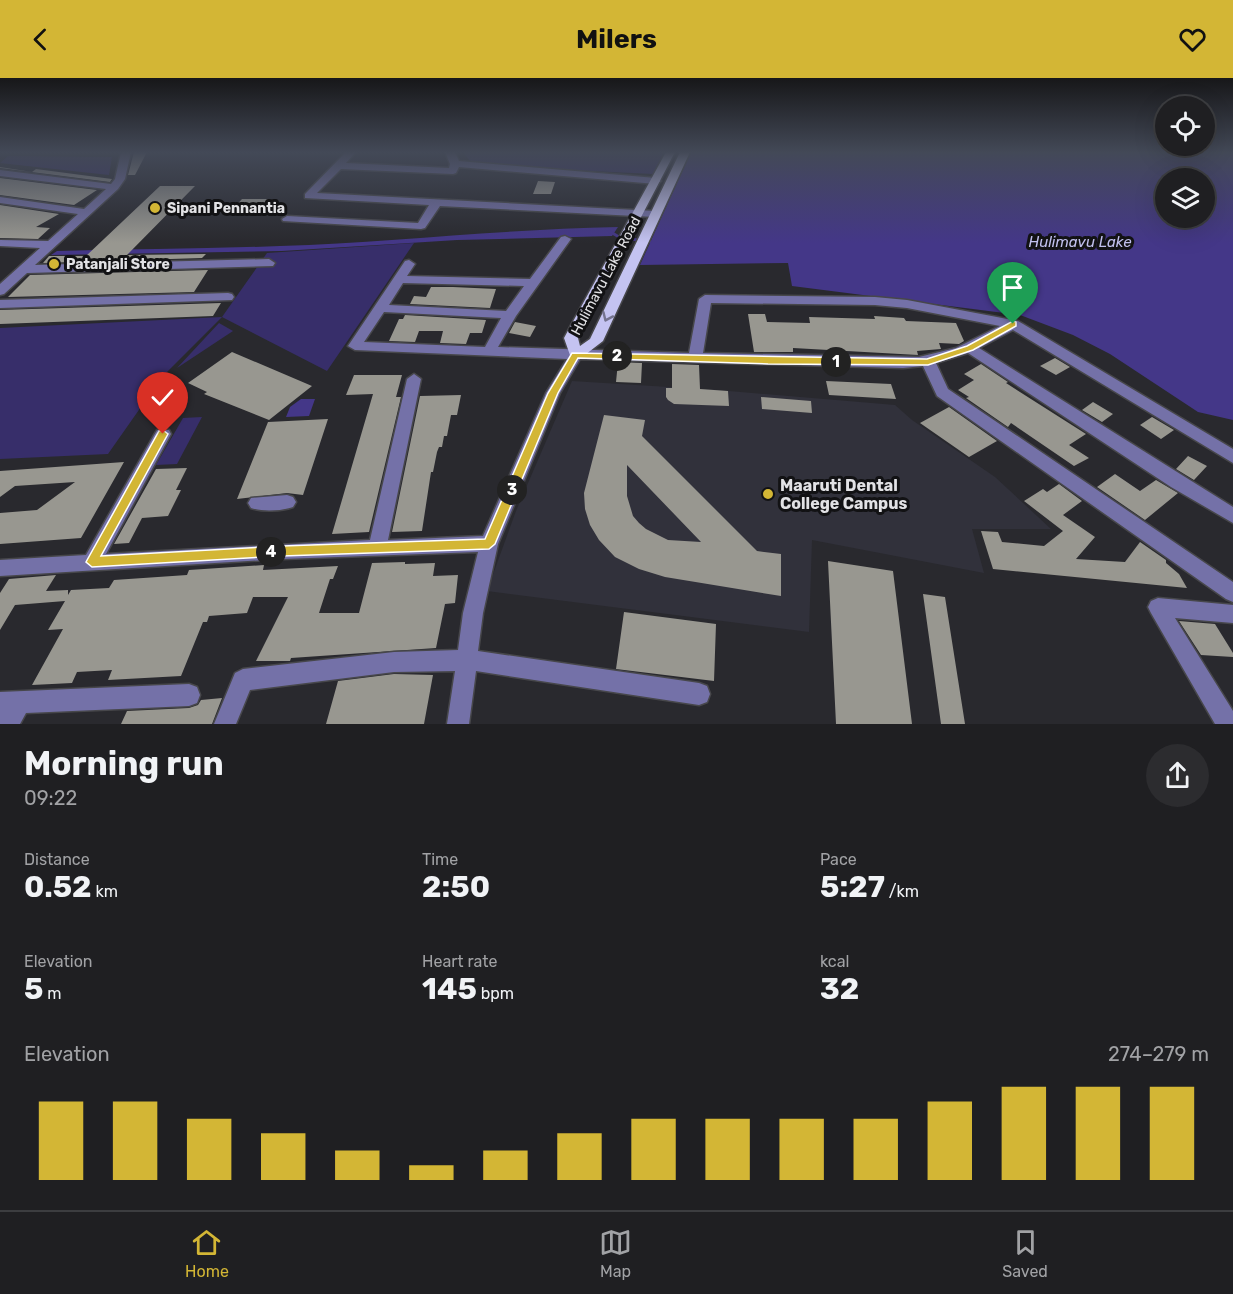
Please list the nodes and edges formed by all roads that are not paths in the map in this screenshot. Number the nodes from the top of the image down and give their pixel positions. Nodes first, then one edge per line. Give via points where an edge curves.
1 (74, 182) edge
2 (118, 182) edge
3 (323, 182) edge
4 (655, 182) edge
5 (670, 182) edge
6 (114, 187) junction
7 (0, 200) edge
8 (437, 201) junction
9 (639, 211) junction
10 (86, 212) junction
11 (655, 214) junction
12 (287, 219) dead end
13 (565, 239) dead end
14 (0, 243) edge
15 (51, 245) junction
16 (269, 263) dead end
17 (409, 264) dead end
18 (21, 272) junction
19 (0, 274) edge
20 (399, 279) junction
21 (532, 283) junction
22 (0, 291) edge
23 (228, 297) dead end
24 (0, 304) edge
25 (380, 308) junction
26 (510, 315) junction
27 (1013, 324) junction
28 (970, 348) junction
29 (489, 351) junction
30 (695, 358) junction
31 (571, 362) junction
32 (928, 362) junction
33 (414, 380) dead end
34 (163, 434) dead end
35 (1233, 457) edge
36 (287, 502) dead end
37 (257, 503) dead end
38 (1233, 516) edge
39 (489, 544) junction
40 (377, 548) junction
41 (92, 562) junction
42 (0, 568) edge
43 (1233, 593) edge
44 (1233, 614) edge
45 (468, 660) junction
46 (189, 694) dead end
47 (699, 694) dead end
48 (10, 703) edge
49 (8, 724) edge
50 (225, 724) edge
51 (458, 724) edge
52 (1228, 724) edge

1 - 6 street
2 - 6 street
3 - 8 street via 309,196
4 - 9 main road, Hulimavu Lake Road
5 - 11 main road, Hulimavu Lake Road
6 - 10 street
7 - 10 street
8 - 9 street
8 - 12 street via 421,226
9 - 11 street
9 - 31 main road, Hulimavu Lake Road via 571,338
10 - 15 street
11 -> 31 main road, Hulimavu Lake Road via 596,341
13 - 21 street
14 - 15 street
15 - 18 street
16 - 18 street
17 - 20 street
18 - 19 street
18 - 22 street
20 - 21 street
20 - 25 street
21 - 26 street
23 - 24 street
25 - 26 street
25 - 29 street via 355,346
26 - 29 street
27 - 28 street
27 - 30 street via 876,301 705,299
27 - 35 street
28 - 32 street
28 - 38 street
29 - 31 street
30 - 31 street
30 - 32 street
31 - 39 street via 553,393
32 - 43 street via 942,392
33 - 40 street
34 - 41 street
36 - 37 street
39 - 40 street
39 - 45 street via 473,614
40 - 41 street
41 - 42 street
44 - 52 street via 1158,608
45 - 47 street
45 - 50 street via 394,662 243,680
45 - 51 street
46 - 48 street
48 - 49 street

